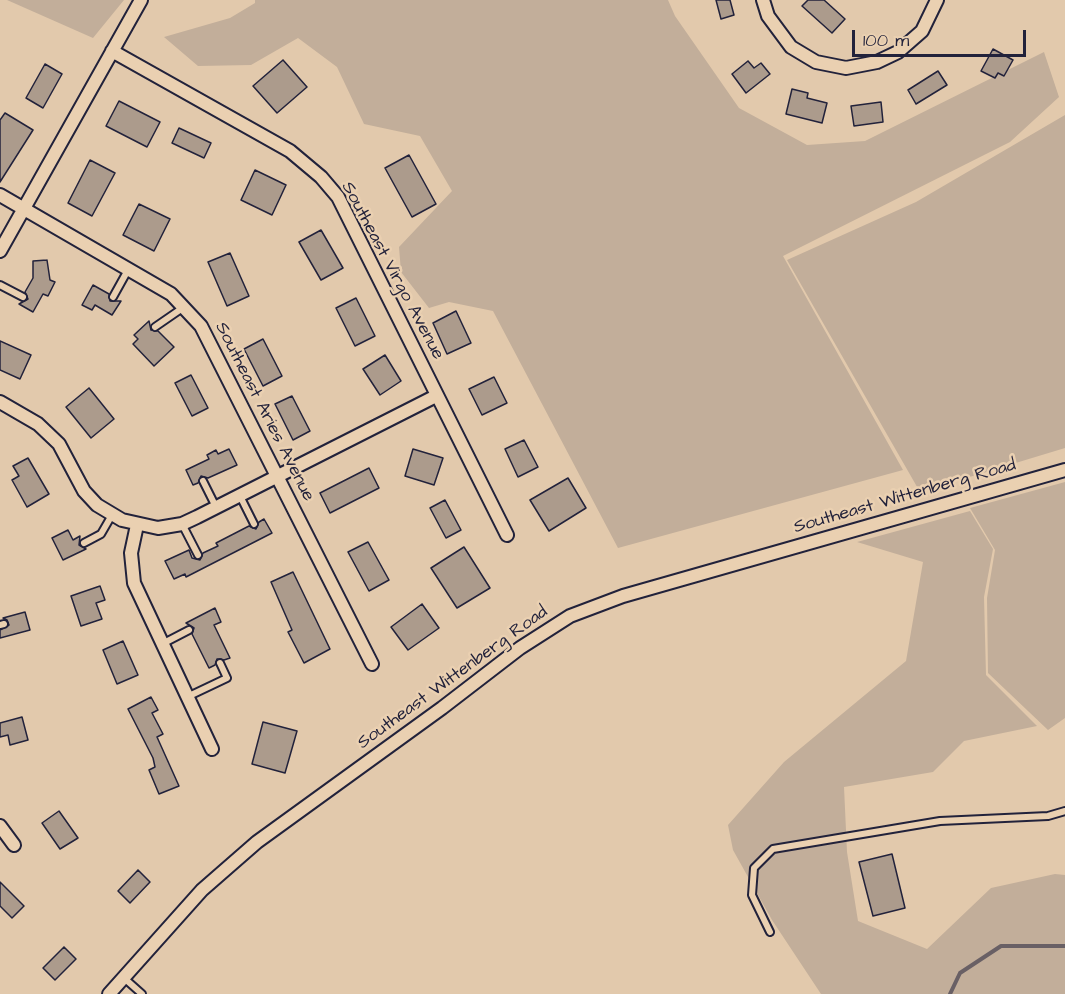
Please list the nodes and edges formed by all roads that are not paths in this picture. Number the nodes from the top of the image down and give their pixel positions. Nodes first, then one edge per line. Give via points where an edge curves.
1 (141, 0) edge
2 (763, 0) edge
3 (937, 0) edge
4 (112, 51) junction
5 (0, 195) edge
6 (25, 208) junction
7 (0, 251) edge
8 (128, 270) junction
9 (0, 285) edge
10 (23, 297) dead end
11 (113, 297) dead end
12 (184, 306) junction
13 (154, 327) dead end
14 (436, 396) junction
15 (0, 402) edge
16 (1065, 470) edge
17 (278, 478) junction
18 (203, 481) dead end
19 (240, 496) junction
20 (216, 508) junction
21 (112, 515) junction
22 (182, 524) junction
23 (254, 524) dead end
24 (137, 525) junction
25 (507, 535) dead end
26 (84, 543) dead end
27 (198, 555) dead end
28 (189, 630) dead end
29 (162, 644) junction
30 (220, 663) dead end
31 (372, 664) dead end
32 (187, 697) junction
33 (212, 749) dead end
34 (1065, 811) edge
35 (0, 828) edge
36 (14, 845) dead end
37 (770, 932) dead end
38 (123, 978) junction
39 (109, 994) edge
40 (142, 994) edge

1 - 4 street
2 - 3 street via 768,16 791,47 816,62 846,68 888,57 910,42 922,31
4 - 6 street
4 - 14 street, Southeast Virgo Avenue via 290,151 321,177 338,197
5 - 6 street, Southeast Aries Avenue
6 - 7 street
6 - 8 street, Southeast Aries Avenue
8 - 11 lane
8 - 12 street, Southeast Aries Avenue via 171,294
9 - 10 lane
12 - 13 lane
12 - 17 street, Southeast Aries Avenue via 201,326
14 - 17 street
14 - 25 street, Southeast Virgo Avenue
15 - 21 street via 49,433 67,455 84,491
16 - 38 street, Southeast Wittenberg Road via 623,596 570,616 520,648 257,842 202,890
17 - 19 street
17 - 31 street, Southeast Aries Avenue
18 - 20 lane
19 - 20 street
19 - 23 lane
20 - 22 street
21 - 24 street
21 - 26 lane via 101,534
22 - 24 street via 158,528
22 - 27 lane
24 - 29 street via 131,553 134,583
28 - 29 lane
29 - 32 street
30 - 32 lane via 227,678
32 - 33 street
34 - 37 lane via 1048,816 940,821 774,849 754,868 752,895
35 - 36 street
38 - 39 street, Southeast Wittenberg Road
38 - 40 lane

